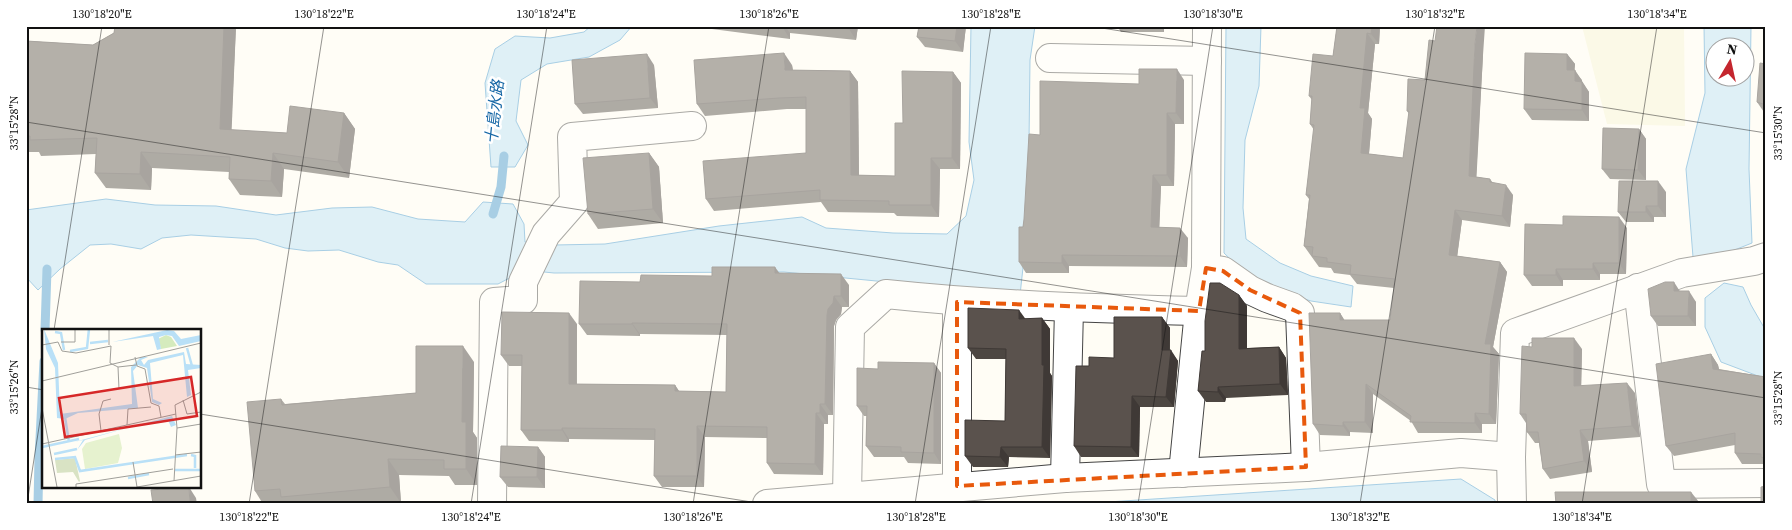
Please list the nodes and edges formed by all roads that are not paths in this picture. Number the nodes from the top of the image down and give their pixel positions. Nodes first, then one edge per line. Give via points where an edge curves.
1 (1207, 26) edge
2 (1050, 58) dead end
3 (1207, 61) junction
4 (692, 126) dead end
5 (1760, 259) edge
6 (1206, 268) junction
7 (1638, 288) junction
8 (957, 302) junction
9 (1069, 308) junction
10 (1199, 311) junction
11 (1511, 457) junction
12 (1306, 467) junction
13 (1183, 473) junction
14 (1065, 478) junction
15 (1766, 483) edge
16 (957, 486) junction
17 (847, 496) junction
18 (492, 504) edge
19 (767, 504) edge
20 (1512, 504) edge

1 - 3 street
2 - 3 street
3 - 6 street
4 - 18 street via 572,137 574,202 546,234 522,282 523,300 494,302
5 - 7 street via 1682,273
6 - 10 street
6 - 12 street via 1223,271 1250,290 1292,306 1300,313
7 - 11 street via 1515,333
7 - 15 street via 1661,484
8 - 9 street
8 - 16 street
8 - 17 street via 886,294 850,327
9 - 10 street
9 - 14 street
10 - 13 street
11 - 12 street via 1461,453
11 - 20 street
12 - 13 street
13 - 14 street
14 - 16 street
16 - 17 street
17 - 19 street

